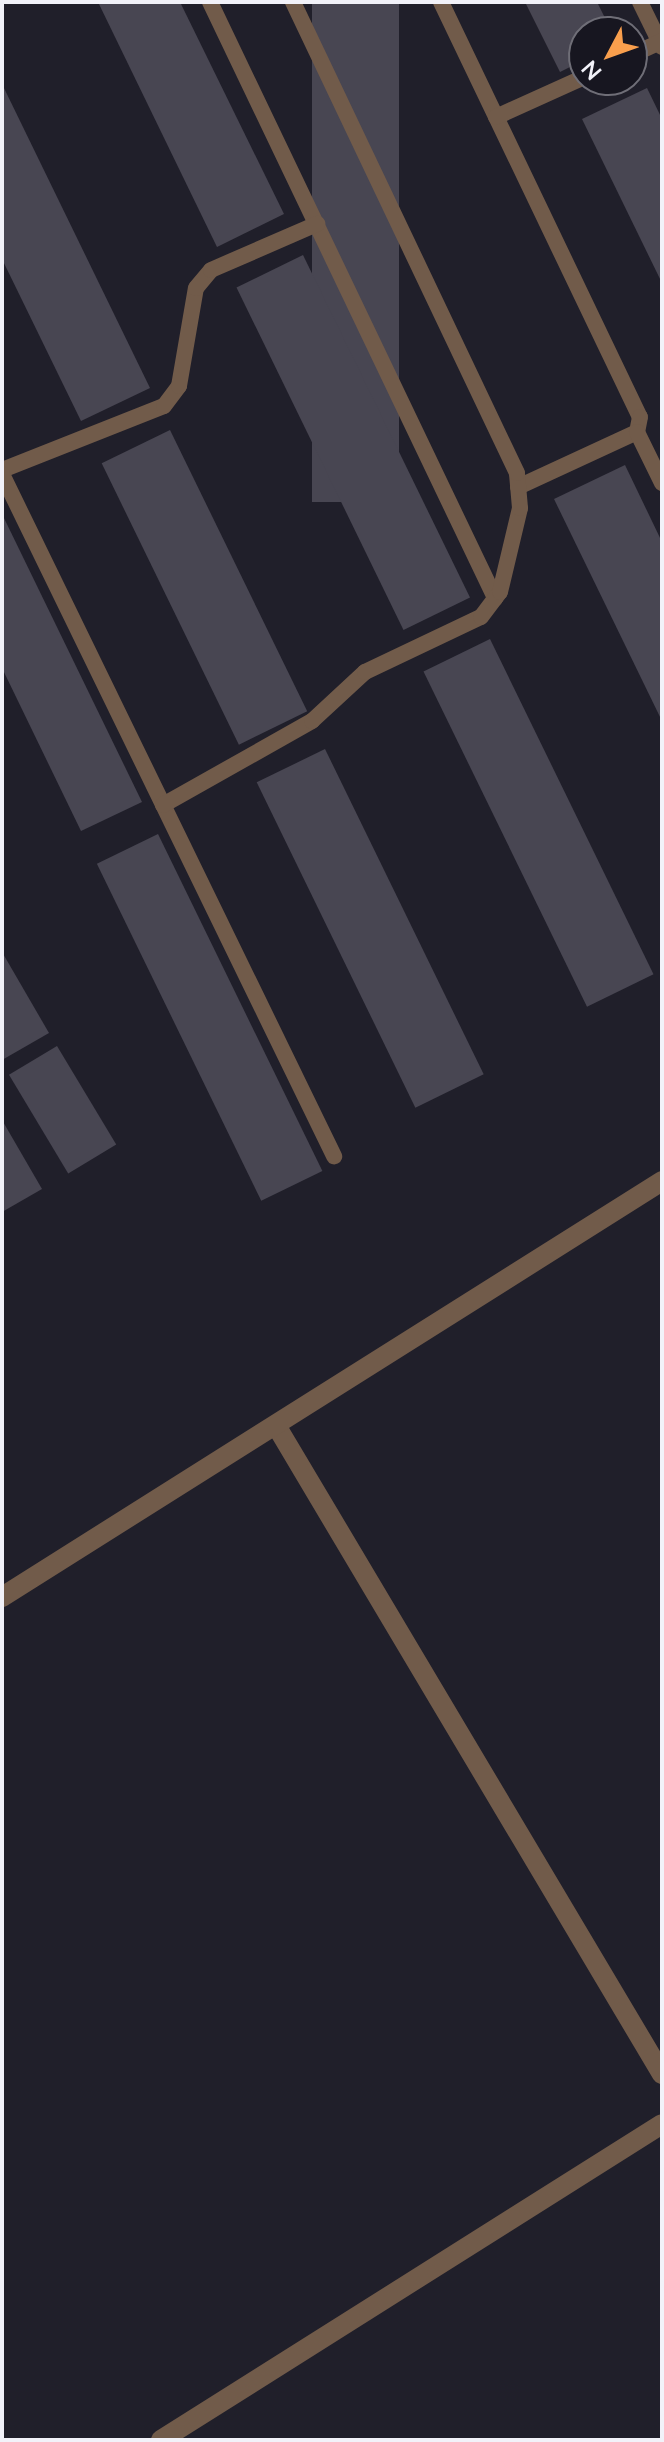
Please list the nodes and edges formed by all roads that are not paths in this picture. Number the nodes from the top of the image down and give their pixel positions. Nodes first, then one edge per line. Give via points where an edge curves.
1 (210, 2) edge
2 (293, 2) edge
3 (441, 2) edge
4 (640, 2) edge
5 (661, 44) edge
6 (568, 84) edge
7 (496, 117) junction
8 (317, 224) junction
9 (637, 432) junction
10 (2, 472) edge
11 (662, 483) edge
12 (518, 487) junction
13 (495, 598) junction
14 (163, 805) junction
15 (334, 1156) dead end
16 (662, 1181) edge
17 (277, 1427) junction
18 (2, 1597) edge
19 (662, 2074) edge
20 (662, 2124) edge
21 (161, 2440) edge

1 - 8 lane
2 - 12 lane via 517,473
3 - 7 lane
4 - 5 lane
6 - 7 lane
7 - 9 lane via 640,417
8 - 10 lane via 211,270 196,288 179,386 164,406
8 - 13 lane
9 - 11 lane
9 - 12 lane
10 - 14 lane
12 - 13 lane via 520,508
13 - 14 lane via 481,617 365,672 312,721
14 - 15 lane
16 - 17 street
17 - 18 street
17 - 19 street
20 - 21 street

